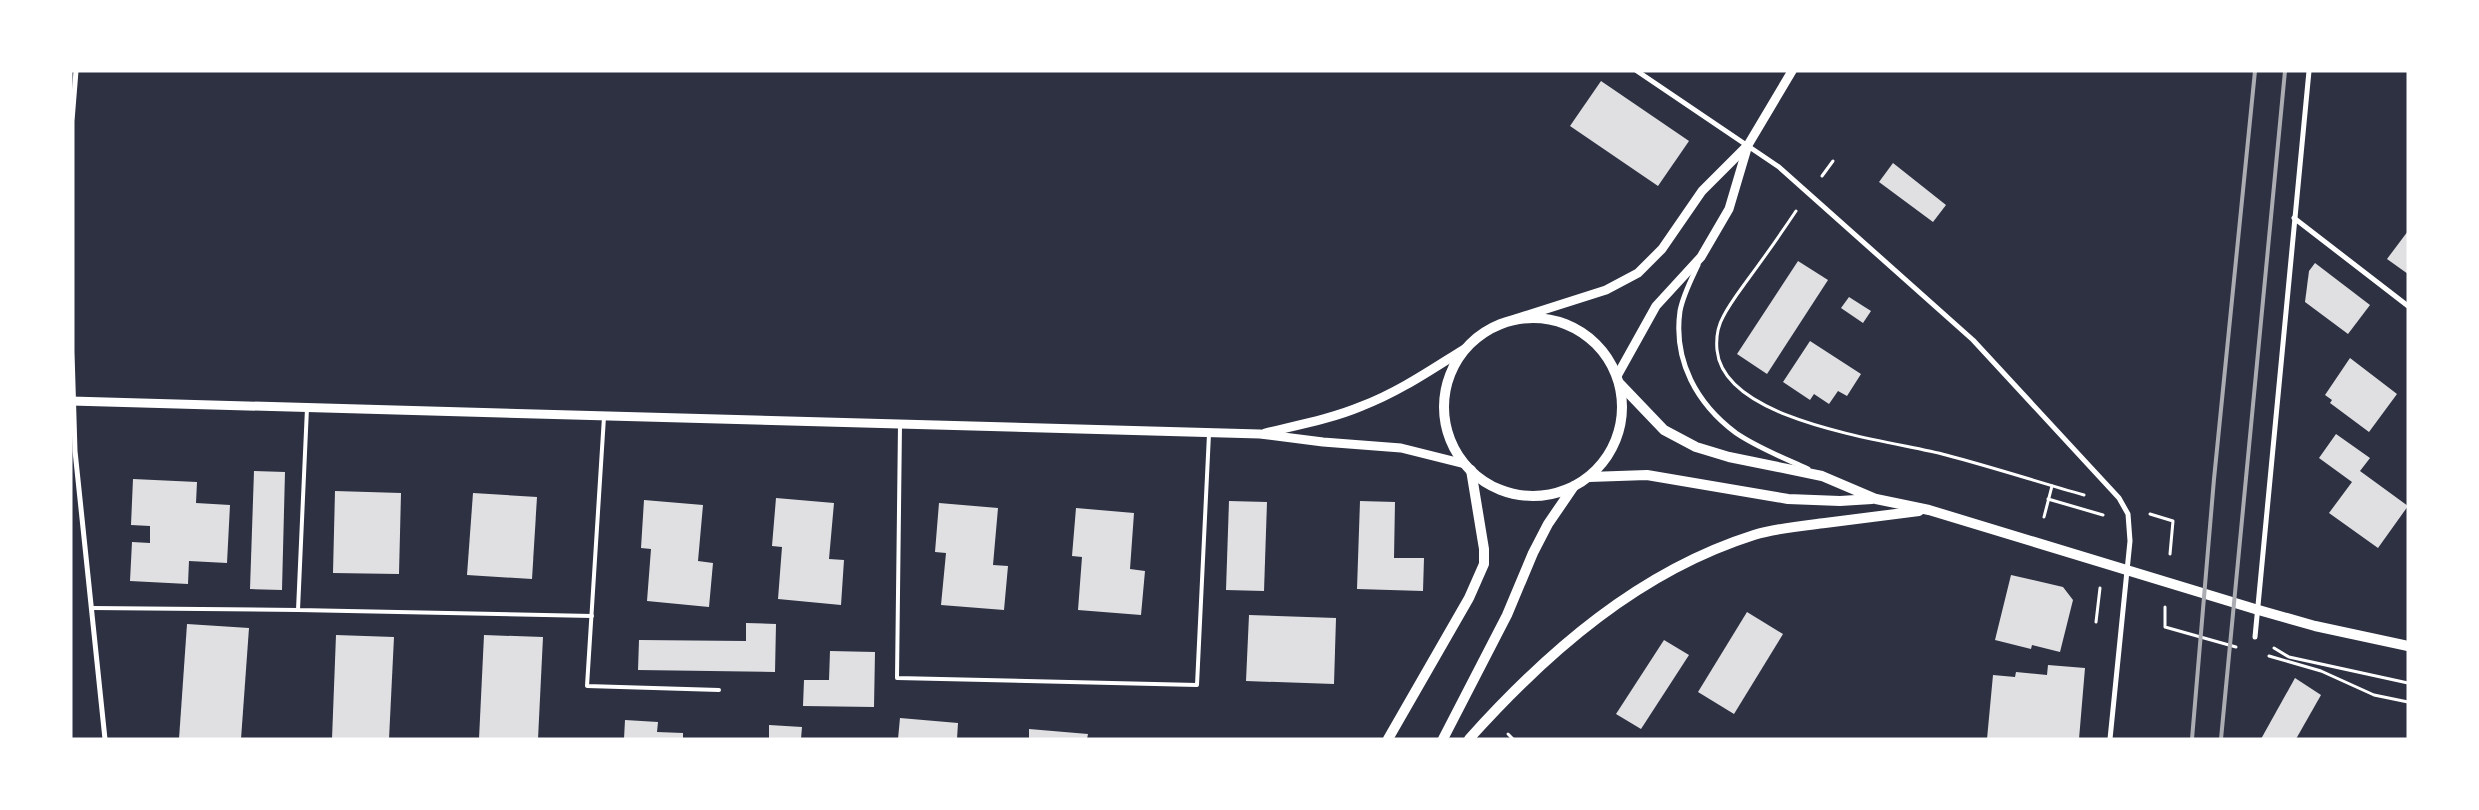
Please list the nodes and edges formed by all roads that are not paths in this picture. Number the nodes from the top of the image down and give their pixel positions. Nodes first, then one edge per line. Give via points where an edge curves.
1 (76, 71) edge
2 (1637, 71) edge
3 (1792, 71) edge
4 (2309, 71) edge
5 (1748, 145) junction
6 (2294, 218) junction
7 (1701, 257) junction
8 (2408, 306) edge
9 (1515, 319) junction
10 (1466, 348) junction
11 (1618, 380) junction
12 (72, 401) edge
13 (307, 408) junction
14 (604, 417) junction
15 (900, 424) junction
16 (1209, 434) junction
17 (1260, 434) junction
18 (1468, 467) junction
19 (1822, 476) junction
20 (1589, 477) junction
21 (1576, 484) junction
22 (1876, 499) junction
23 (1929, 510) junction
24 (92, 608) junction
25 (298, 610) junction
26 (592, 616) junction
27 (2255, 637) dead end
28 (2408, 646) edge
29 (719, 690) dead end
30 (104, 739) edge
31 (1388, 739) edge
32 (1443, 739) edge
33 (1469, 739) edge
34 (2110, 739) edge

1 - 12 street via 72,121
2 - 5 street
3 - 5 street
4 - 6 street
5 - 7 street via 1729,209
5 - 9 street via 1702,191 1662,249 1638,273 1606,290
5 - 34 street via 1810,194 1967,334 2119,498 2128,514 2130,531
6 - 8 street
6 - 27 street
7 - 11 street via 1656,306
7 - 19 street via 1684,299 1680,326 1682,355 1696,393 1736,433
9 - 10 main road via 1488,330
9 - 11 main road via 1544,318 1571,325 1596,342 1614,367
10 - 17 street via 1400,388 1361,407
10 - 18 main road via 1451,372 1444,401 1447,429 1458,456
11 - 19 main road via 1655,423 1675,438 1714,453
11 - 20 main road via 1622,396 1621,426 1609,454
12 - 13 street
12 - 24 street
13 - 14 street
13 - 25 lane
14 - 15 street
14 - 26 lane
15 - 16 street
15 - 16 lane via 897,678 1197,685
16 - 17 street
17 - 18 street via 1400,448
18 - 21 main road via 1502,491 1532,496 1562,492
18 - 31 main road via 1483,540 1484,564
19 - 22 main road
20 - 21 main road
20 - 22 main road via 1647,475 1788,499
21 - 32 main road via 1544,532 1507,615
22 - 23 main road
23 - 28 main road via 2255,609
23 - 33 main road via 1772,530 1684,562 1639,588 1561,647 1509,694
24 - 25 lane
24 - 30 street
25 - 26 lane
26 - 29 lane via 587,686

